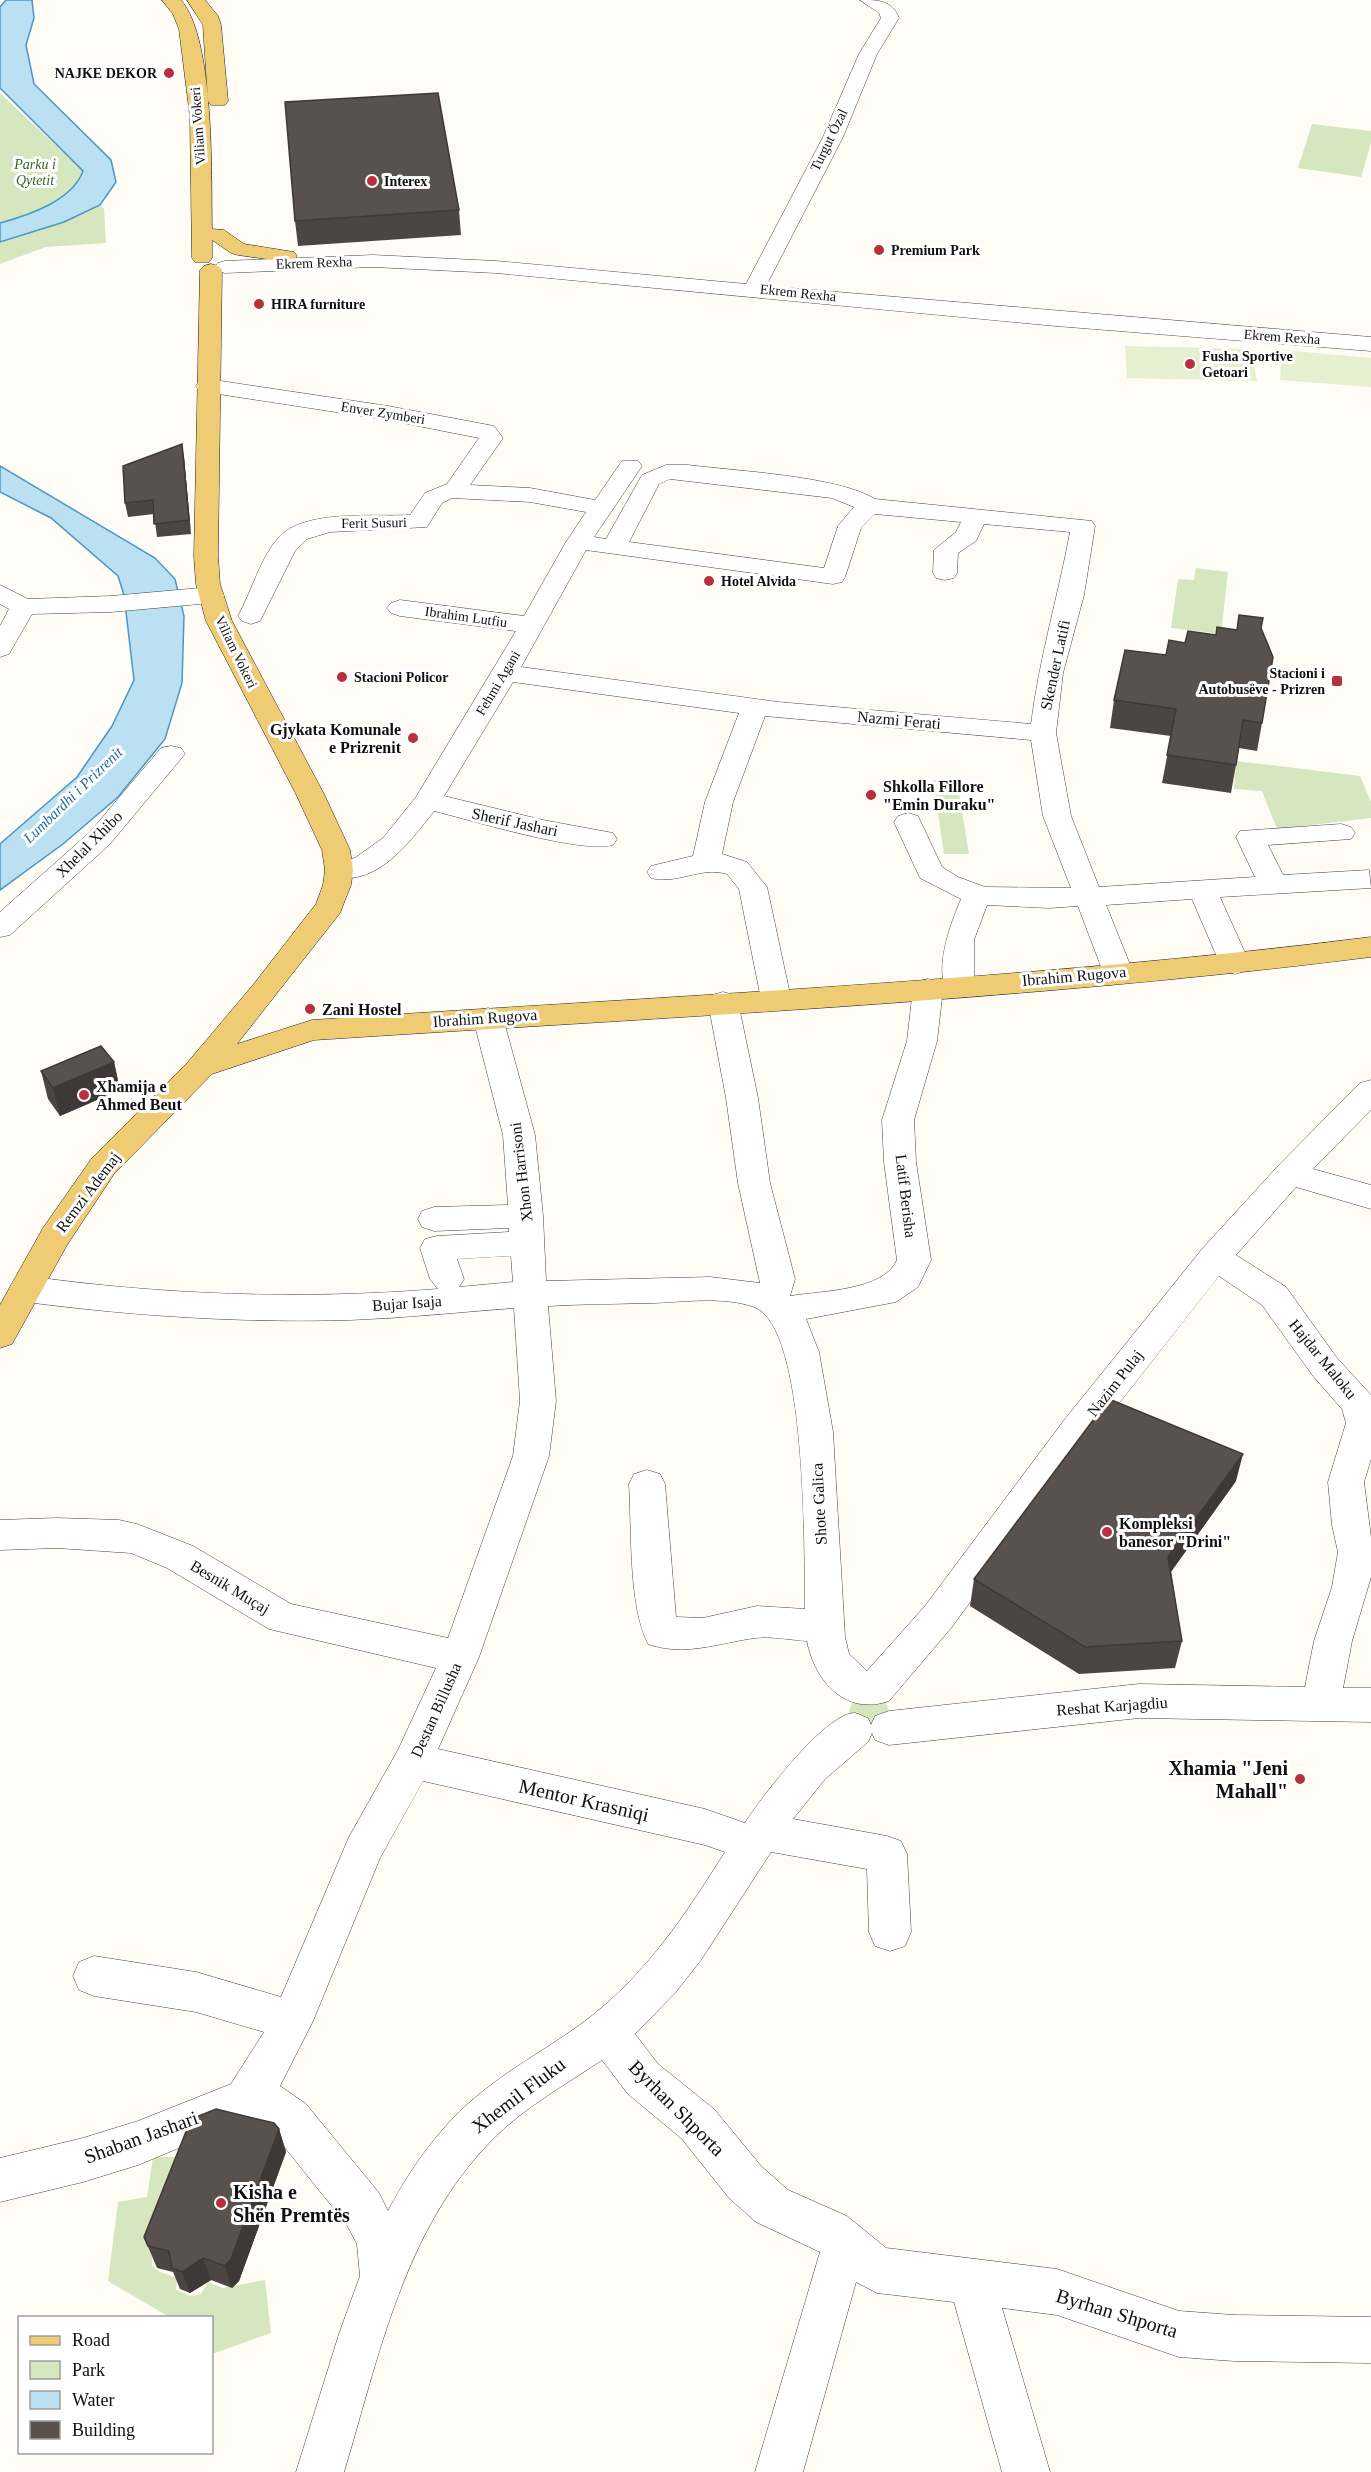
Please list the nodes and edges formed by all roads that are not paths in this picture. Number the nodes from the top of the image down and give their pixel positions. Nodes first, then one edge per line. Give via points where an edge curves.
1 (171, 0) edge
2 (196, 0) edge
3 (869, 0) edge
4 (217, 234) junction
5 (287, 256) junction
6 (216, 262) junction
7 (757, 284) junction
8 (1371, 332) edge
9 (1371, 344) edge
10 (207, 386) junction
11 (630, 466) dead end
12 (454, 491) junction
13 (869, 506) junction
14 (602, 508) junction
15 (975, 516) junction
16 (578, 542) junction
17 (614, 547) junction
18 (945, 573) dead end
19 (0, 593) edge
20 (201, 597) junction
21 (23, 607) junction
22 (400, 608) dead end
23 (250, 616) dead end
24 (532, 625) junction
25 (0, 649) edge
26 (505, 673) junction
27 (755, 706) junction
28 (1043, 733) junction
29 (171, 754) dead end
30 (427, 801) junction
31 (908, 822) dead end
32 (1341, 833) dead end
33 (603, 839) dead end
34 (706, 862) junction
35 (339, 870) junction
36 (661, 872) dead end
37 (1369, 879) dead end
38 (1273, 885) junction
39 (1202, 889) junction
40 (977, 894) junction
41 (1087, 896) junction
42 (0, 928) edge
43 (1371, 947) edge
44 (1235, 964) junction
45 (1118, 972) junction
46 (943, 988) junction
47 (264, 992) junction
48 (776, 999) junction
49 (723, 1002) junction
50 (488, 1018) junction
51 (312, 1030) junction
52 (200, 1068) junction
53 (1371, 1091) edge
54 (1289, 1174) junction
55 (1371, 1197) edge
56 (434, 1219) dead end
57 (527, 1229) junction
58 (1215, 1257) junction
59 (447, 1279) dead end
60 (530, 1294) junction
61 (778, 1305) junction
62 (10, 1309) edge
63 (647, 1484) dead end
64 (0, 1535) edge
65 (825, 1626) junction
66 (460, 1657) junction
67 (868, 1689) junction
68 (1321, 1705) junction
69 (1371, 1705) edge
70 (872, 1729) junction
71 (413, 1761) junction
72 (758, 1838) junction
73 (890, 1932) dead end
74 (94, 1976) dead end
75 (292, 2021) junction
76 (606, 2031) junction
77 (246, 2099) junction
78 (0, 2180) edge
79 (860, 2256) junction
80 (382, 2276) junction
81 (972, 2280) junction
82 (1371, 2340) edge
83 (320, 2472) edge
84 (779, 2472) edge
85 (1026, 2472) edge

1 - 6 main road, Viliam Vokeri via 188,29
2 - 4 main road, Viliam Vokeri via 212,25 219,121
3 - 7 street, Turgut Özal via 887,10 890,18 868,54 833,137
4 - 5 main road via 238,249
4 - 6 main road, Viliam Vokeri
5 - 6 street, Ekrem Rexha
5 - 7 street, Ekrem Rexha via 467,255
6 - 7 street, Ekrem Rexha via 443,263
6 - 10 main road, Viliam Vokeri
7 - 8 street, Ekrem Rexha
7 - 9 street, Ekrem Rexha via 1056,319
10 - 12 street, Enver Zymberi via 486,431 491,438
10 - 20 main road, Viliam Vokeri via 206,556
11 - 14 street, Fehmi Agani
12 - 14 street via 530,495
12 - 23 street, Ferit Susuri via 433,498 418,522 328,525 290,540
13 - 15 street, Skender Latifi
13 - 17 street, Skender Latifi via 833,491 666,472 650,480
13 - 17 street via 850,526 833,577
14 - 16 street, Fehmi Agani
15 - 18 street via 967,536 946,550
15 - 28 street, Skender Latifi via 1083,526 1071,595 1050,673
16 - 17 street
16 - 24 street, Fehmi Agani
19 - 21 street
20 - 21 street
20 - 35 main road, Viliam Vokeri via 310,794 336,849
21 - 25 street
22 - 24 street, Ibrahim Lutfiu
24 - 26 street, Fehmi Agani
26 - 27 street, Nazmi Ferati
26 - 30 street, Fehmi Agani
27 - 28 street, Nazmi Ferati
27 - 34 street via 719,802
28 - 41 street, Skender Latifi via 1057,816
29 - 42 street, Xhelal Xhibo via 100,838
30 - 33 street, Sherif Jashari
30 - 35 street, Fehmi Agani via 379,856 363,865
31 - 40 street via 930,872
32 - 38 street via 1250,837
34 - 36 street
34 - 48 street via 737,868 753,887
35 - 47 main road, Viliam Vokeri via 330,906
37 - 38 street
38 - 39 street
39 - 41 street
39 - 44 street
40 - 41 street via 1017,900
40 - 46 street, Latif Berisha
41 - 45 street, Skender Latifi
43 - 44 main road, Ibrahim Rugova
44 - 45 main road, Ibrahim Rugova
45 - 46 main road, Ibrahim Rugova
46 - 48 main road, Ibrahim Rugova
46 - 61 street, Latif Berisha via 898,1120 914,1260 906,1278 884,1293
47 - 51 main road via 282,1016
47 - 52 main road, Viliam Vokeri
48 - 49 main road, Ibrahim Rugova
49 - 50 main road, Ibrahim Rugova
49 - 61 street via 742,1098 753,1184 778,1279
50 - 51 main road, Ibrahim Rugova
50 - 57 street, Xhon Harrisoni via 519,1135
51 - 52 main road, Ibrahim Rugova
52 - 62 main road, Remzi Ademaj via 103,1166
53 - 54 street, Nazim Pulaj
54 - 55 street
54 - 58 street, Nazim Pulaj
56 - 57 street
57 - 59 street via 437,1248
57 - 60 street, Xhon Harrisoni
58 - 67 street, Nazim Pulaj via 1078,1429 938,1617
58 - 68 street, Hajdar Maloku via 1274,1296 1325,1366 1358,1403 1364,1423 1346,1482 1356,1552 1351,1587 1332,1641
60 - 61 street, Bujar Isaja via 724,1290
60 - 62 street, Bujar Isaja via 354,1307 243,1308 101,1300
60 - 66 street, Destan Billusha via 538,1401 531,1456
61 - 65 street, Shote Galica via 800,1340 807,1371 819,1479
63 - 65 street via 655,1608 661,1632 703,1634 757,1622
64 - 66 street, Besnik Muçaj via 119,1535 138,1539 180,1557 282,1618
65 - 67 street, Shote Galica via 830,1656 840,1673
66 - 71 street, Destan Billusha
67 - 70 street, Nazim Pulaj via 853,1692 843,1704 843,1718
68 - 69 street, Reshat Karjagdiu
68 - 70 street, Reshat Karjagdiu via 1139,1701
70 - 72 street, Xhemil Fluku via 811,1767
71 - 72 street, Mentor Krasniqi
71 - 75 street, Destan Billusha via 363,1850
72 - 73 street via 887,1854
72 - 76 street, Xhemil Fluku via 668,1969
74 - 75 street via 196,1992
75 - 77 street, Destan Billusha
76 - 79 street, Byrhan Shporta via 643,2079 698,2124 745,2182 772,2206 831,2232
76 - 80 street, Xhemil Fluku via 477,2123 446,2158 411,2213
77 - 78 street, Shaban Jashari via 138,2143
77 - 80 street via 262,2100 290,2119 363,2209 379,2241
79 - 81 street, Byrhan Shporta via 877,2270 924,2278
79 - 84 street via 837,2265 830,2303
80 - 83 street, Xhemil Fluku
81 - 82 street, Byrhan Shporta via 1057,2292 1179,2334
81 - 85 street

